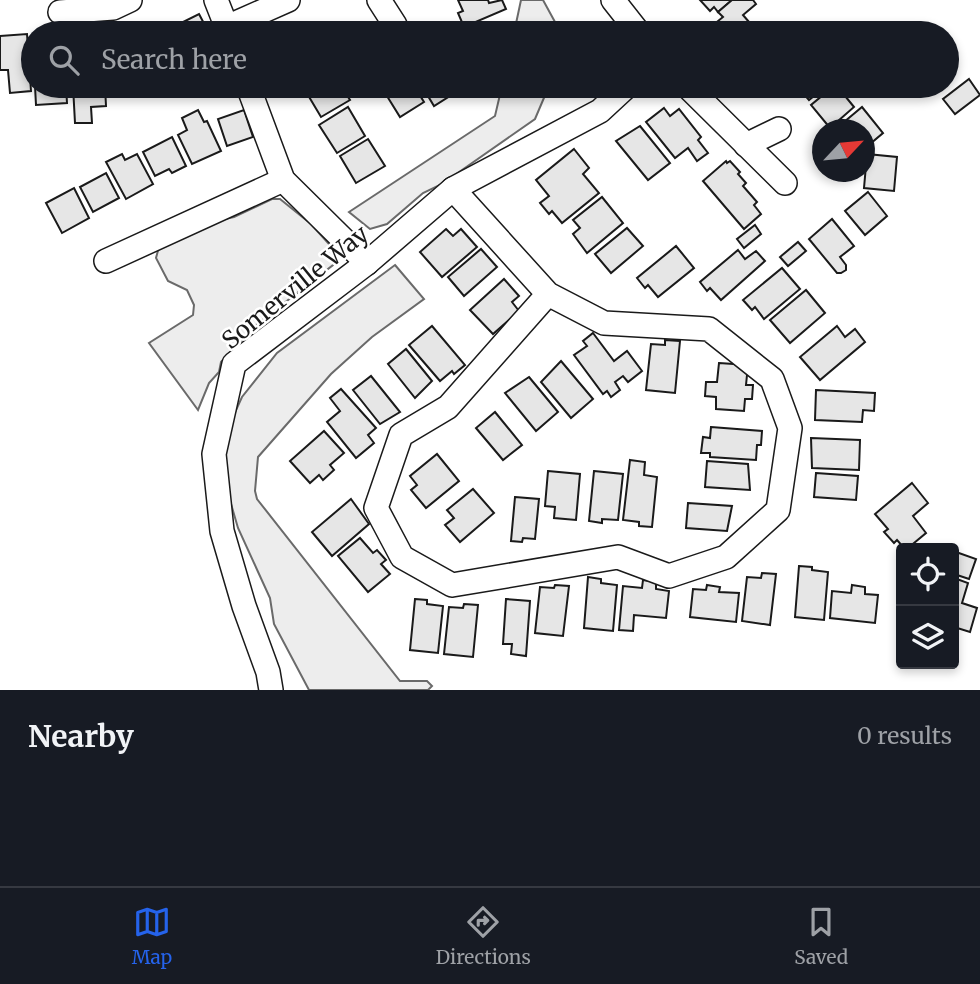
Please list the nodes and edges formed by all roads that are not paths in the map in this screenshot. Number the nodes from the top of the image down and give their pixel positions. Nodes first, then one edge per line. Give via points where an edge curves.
1 (130, 0) edge
2 (216, 0) edge
3 (288, 0) edge
4 (379, 0) edge
5 (613, 0) edge
6 (60, 12) dead end
7 (224, 21) edge
8 (246, 21) edge
9 (392, 21) edge
10 (630, 21) edge
11 (252, 98) edge
12 (614, 98) edge
13 (699, 98) edge
14 (779, 129) dead end
15 (746, 145) junction
16 (283, 180) junction
17 (785, 183) dead end
18 (453, 189) junction
19 (106, 261) dead end
20 (367, 263) junction
21 (548, 294) junction
22 (271, 690) edge

1 - 6 street via 113,8
2 - 7 street
3 - 8 street
4 - 9 street
5 - 10 street
11 - 16 street
12 - 18 street, Somerville Way via 600,111
13 - 15 street
14 - 15 street
15 - 17 street
16 - 19 street
16 - 20 street
18 - 20 street, Somerville Way
18 - 21 street
20 - 22 street, Somerville Way via 234,364 214,454 222,531
21 - 21 street via 604,323 709,330 772,379 790,428 778,510 726,557 669,576 618,557 452,585 402,557 376,509 401,435 448,407

